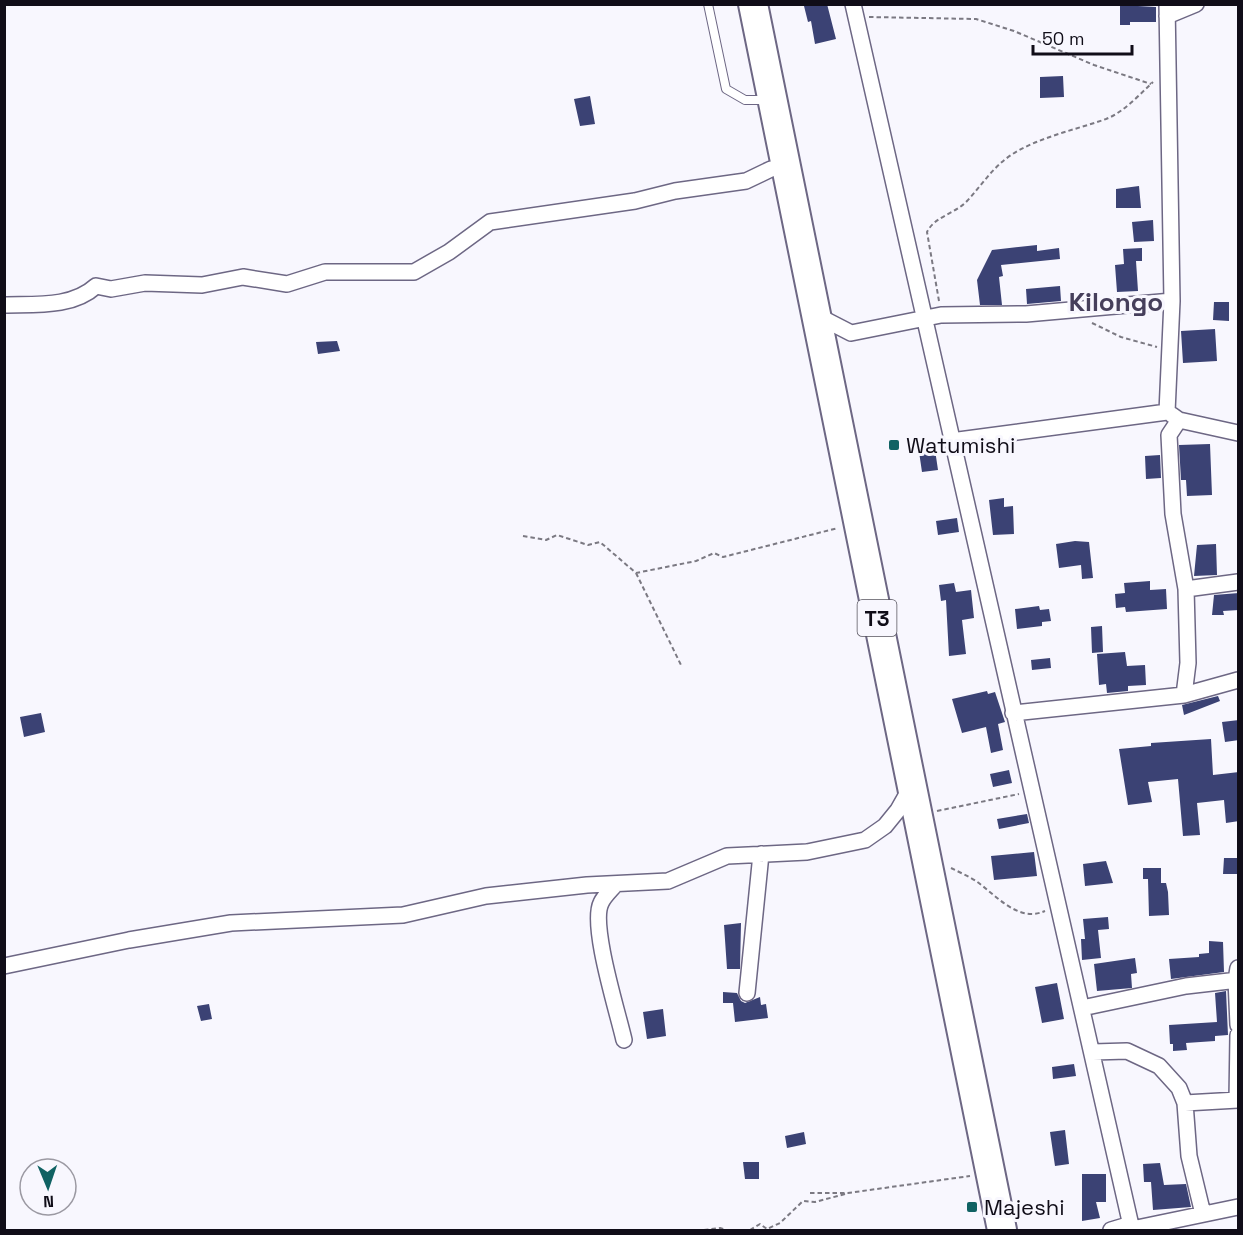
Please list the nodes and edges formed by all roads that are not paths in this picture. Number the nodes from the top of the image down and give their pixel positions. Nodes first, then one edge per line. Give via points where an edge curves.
1 (708, 4) edge
2 (753, 4) edge
3 (1196, 4) edge
4 (1167, 10) edge
5 (854, 11) edge
6 (773, 100) junction
7 (771, 170) dead end
8 (1172, 301) junction
9 (4, 305) edge
10 (816, 315) junction
11 (923, 319) junction
12 (1173, 416) junction
13 (1239, 433) edge
14 (951, 441) junction
15 (1239, 582) edge
16 (1186, 589) junction
17 (1239, 680) edge
18 (1184, 695) junction
19 (1012, 713) junction
20 (911, 787) junction
21 (761, 854) junction
22 (615, 885) junction
23 (4, 966) edge
24 (1238, 976) edge
25 (747, 993) dead end
26 (1082, 1008) junction
27 (1239, 1025) edge
28 (1239, 1035) edge
29 (624, 1040) dead end
30 (1093, 1052) junction
31 (1238, 1100) edge
32 (1185, 1103) junction
33 (1239, 1207) edge
34 (1203, 1214) junction
35 (1132, 1228) edge
36 (1002, 1230) edge
37 (1112, 1230) edge

1 - 6 lane via 726,89 745,100
2 - 6 highway, T3
3 - 4 street
4 - 8 street
5 - 11 street
6 - 10 highway, T3
7 - 9 street via 746,181 490,222 414,272 325,272 287,284 243,277 202,285 145,283 111,289 96,286 86,296 69,301
8 - 11 street
8 - 12 street
10 - 11 street via 851,333
10 - 20 highway, T3
11 - 14 street
12 - 13 street
12 - 14 street via 1150,413
12 - 16 street via 1169,435 1173,514
14 - 19 street
15 - 16 street
16 - 18 street via 1188,663
17 - 18 street
18 - 19 street
19 - 26 street
20 - 21 street via 885,826 864,840 807,852
20 - 36 highway, T3
21 - 22 street via 722,858 668,881
21 - 25 street
22 - 23 street via 486,896 403,915 231,923
22 - 29 street via 598,914
24 - 26 street
24 - 27 street
26 - 30 street
28 - 31 street
30 - 32 street via 1127,1051 1159,1066 1175,1082
30 - 35 street
31 - 32 street
32 - 34 street via 1189,1156
33 - 34 street
34 - 35 street
35 - 37 street

